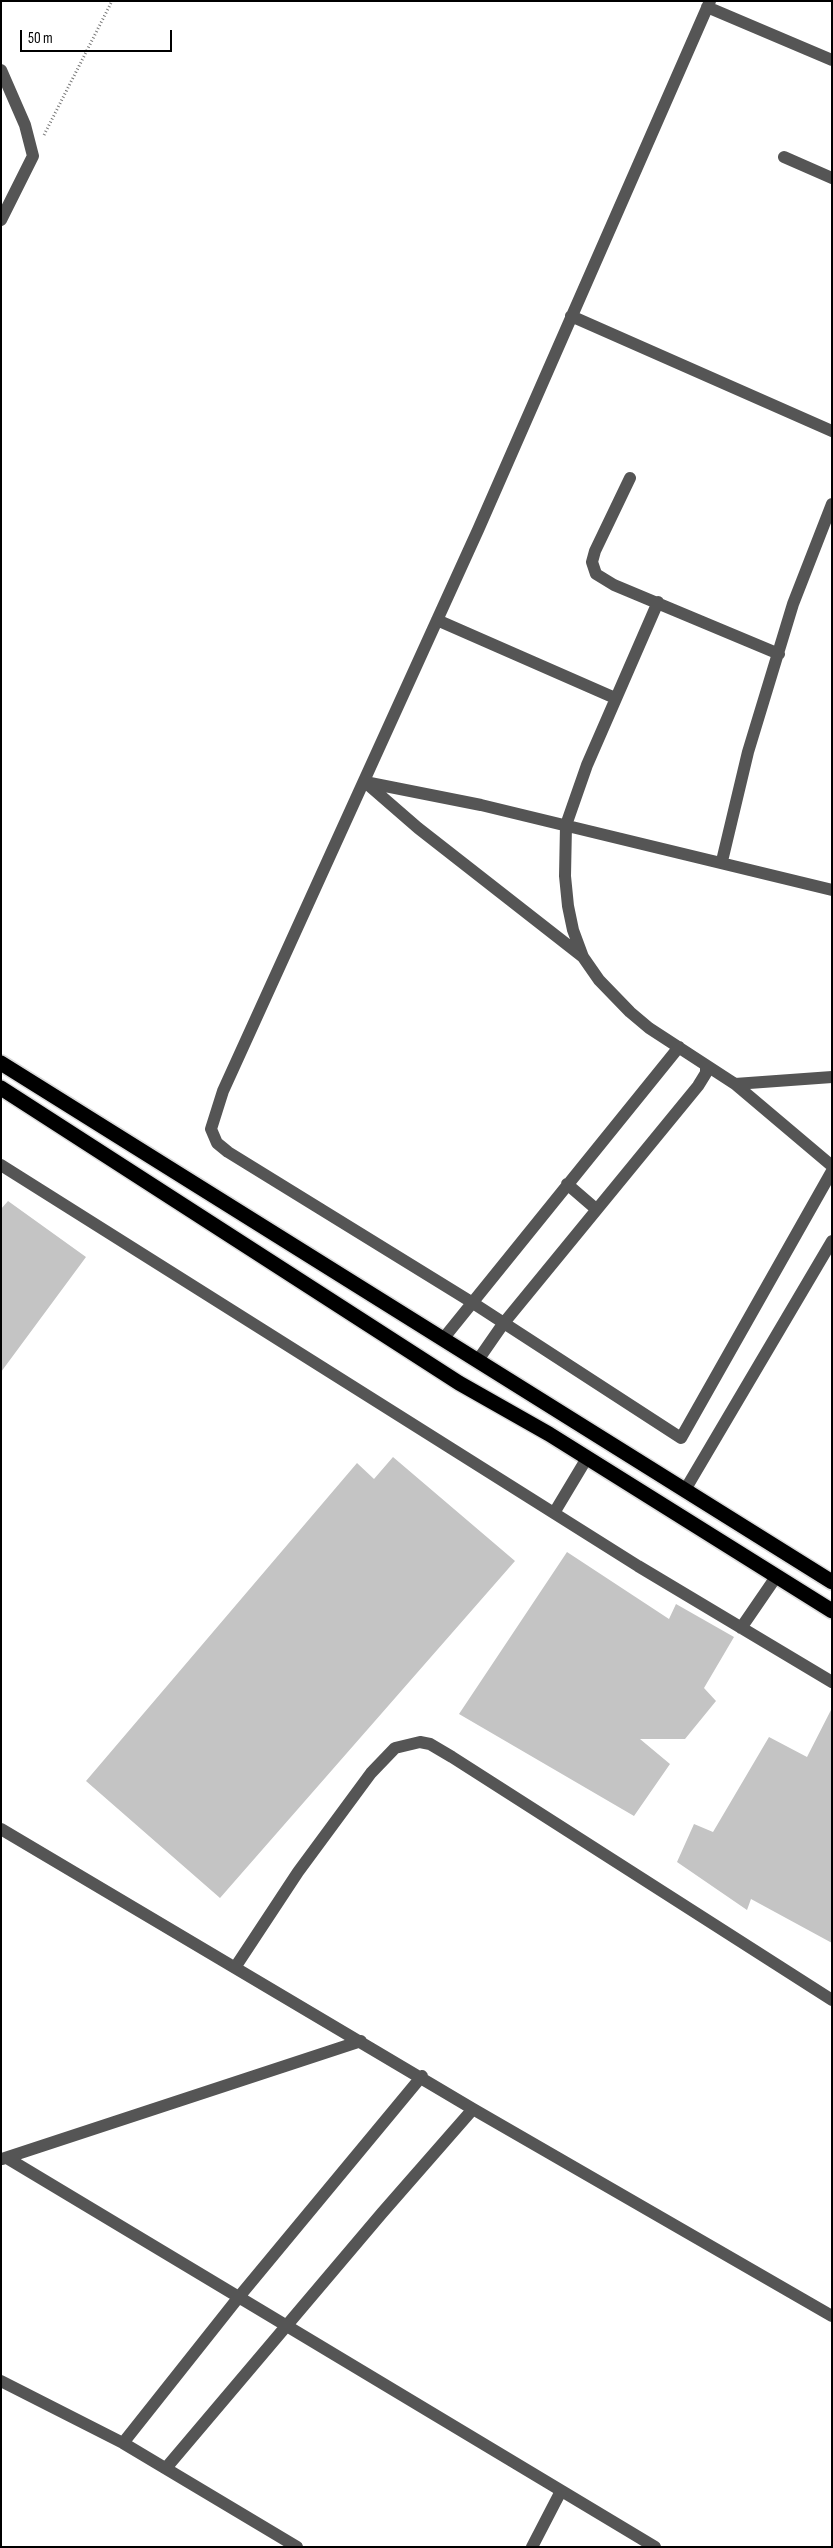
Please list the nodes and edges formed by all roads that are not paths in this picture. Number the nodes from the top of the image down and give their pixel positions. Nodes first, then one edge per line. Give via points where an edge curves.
1 (709, 4) edge
2 (832, 60) edge
3 (1, 70) edge
4 (784, 157) dead end
5 (832, 178) edge
6 (1, 220) edge
7 (570, 316) junction
8 (832, 431) edge
9 (630, 478) dead end
10 (832, 504) edge
11 (658, 602) junction
12 (437, 620) junction
13 (779, 654) junction
14 (615, 698) junction
15 (365, 782) junction
16 (566, 825) junction
17 (722, 862) junction
18 (832, 890) edge
19 (582, 957) junction
20 (679, 1047) junction
21 (1, 1063) edge
22 (706, 1065) junction
23 (832, 1077) edge
24 (735, 1084) junction
25 (1, 1088) edge
26 (1, 1165) edge
27 (832, 1166) edge
28 (832, 1171) edge
29 (567, 1184) junction
30 (596, 1209) junction
31 (832, 1241) edge
32 (473, 1304) junction
33 (503, 1324) junction
34 (443, 1339) junction
35 (478, 1360) junction
36 (587, 1458) junction
37 (685, 1490) junction
38 (554, 1513) junction
39 (776, 1578) junction
40 (832, 1582) edge
41 (832, 1612) edge
42 (741, 1628) junction
43 (832, 1682) edge
44 (1, 1829) edge
45 (236, 1966) junction
46 (832, 2000) edge
47 (361, 2040) junction
48 (422, 2076) junction
49 (473, 2109) junction
50 (4, 2158) edge
51 (238, 2298) junction
52 (832, 2316) edge
53 (285, 2326) junction
54 (1, 2381) edge
55 (123, 2443) junction
56 (166, 2468) junction
57 (561, 2491) junction
58 (298, 2547) edge
59 (532, 2547) edge
60 (655, 2547) edge

1 - 2 street
1 - 7 street
3 - 6 street via 34,156
4 - 5 street
7 - 8 street
7 - 12 street
9 - 11 street via 592,562 601,578
10 - 13 street via 793,604
11 - 13 street
11 - 14 street
12 - 14 street
12 - 15 street
13 - 17 street via 748,752
14 - 16 street
15 - 16 street
15 - 19 street via 418,828
15 - 32 street via 223,1091 211,1133 228,1152
16 - 17 street
16 - 19 street via 568,906
17 - 18 street
19 - 20 street via 630,1012
20 - 22 street
20 - 29 street
21 - 34 highway
22 - 24 street
22 - 30 street via 706,1073 698,1086
23 - 24 street
24 - 27 street
25 - 36 highway via 459,1382
26 - 38 street
28 - 33 street via 681,1438
29 - 30 street
29 - 32 street
30 - 33 street
31 - 37 street
32 - 33 street
32 - 34 street
33 - 35 street
34 - 35 highway
35 - 37 highway
36 - 38 street
36 - 39 highway
37 - 40 highway
38 - 42 street
39 - 41 highway
39 - 42 street
42 - 43 street
44 - 45 street
45 - 46 street via 298,1872 371,1773 395,1748 420,1742 452,1757
45 - 47 street
47 - 48 street
47 - 50 street
48 - 49 street
48 - 51 street
49 - 52 street
49 - 53 street
50 - 51 street
51 - 53 street
51 - 55 street
53 - 56 street
53 - 57 street
54 - 55 street
55 - 56 street
56 - 58 street
57 - 59 street
57 - 60 street

